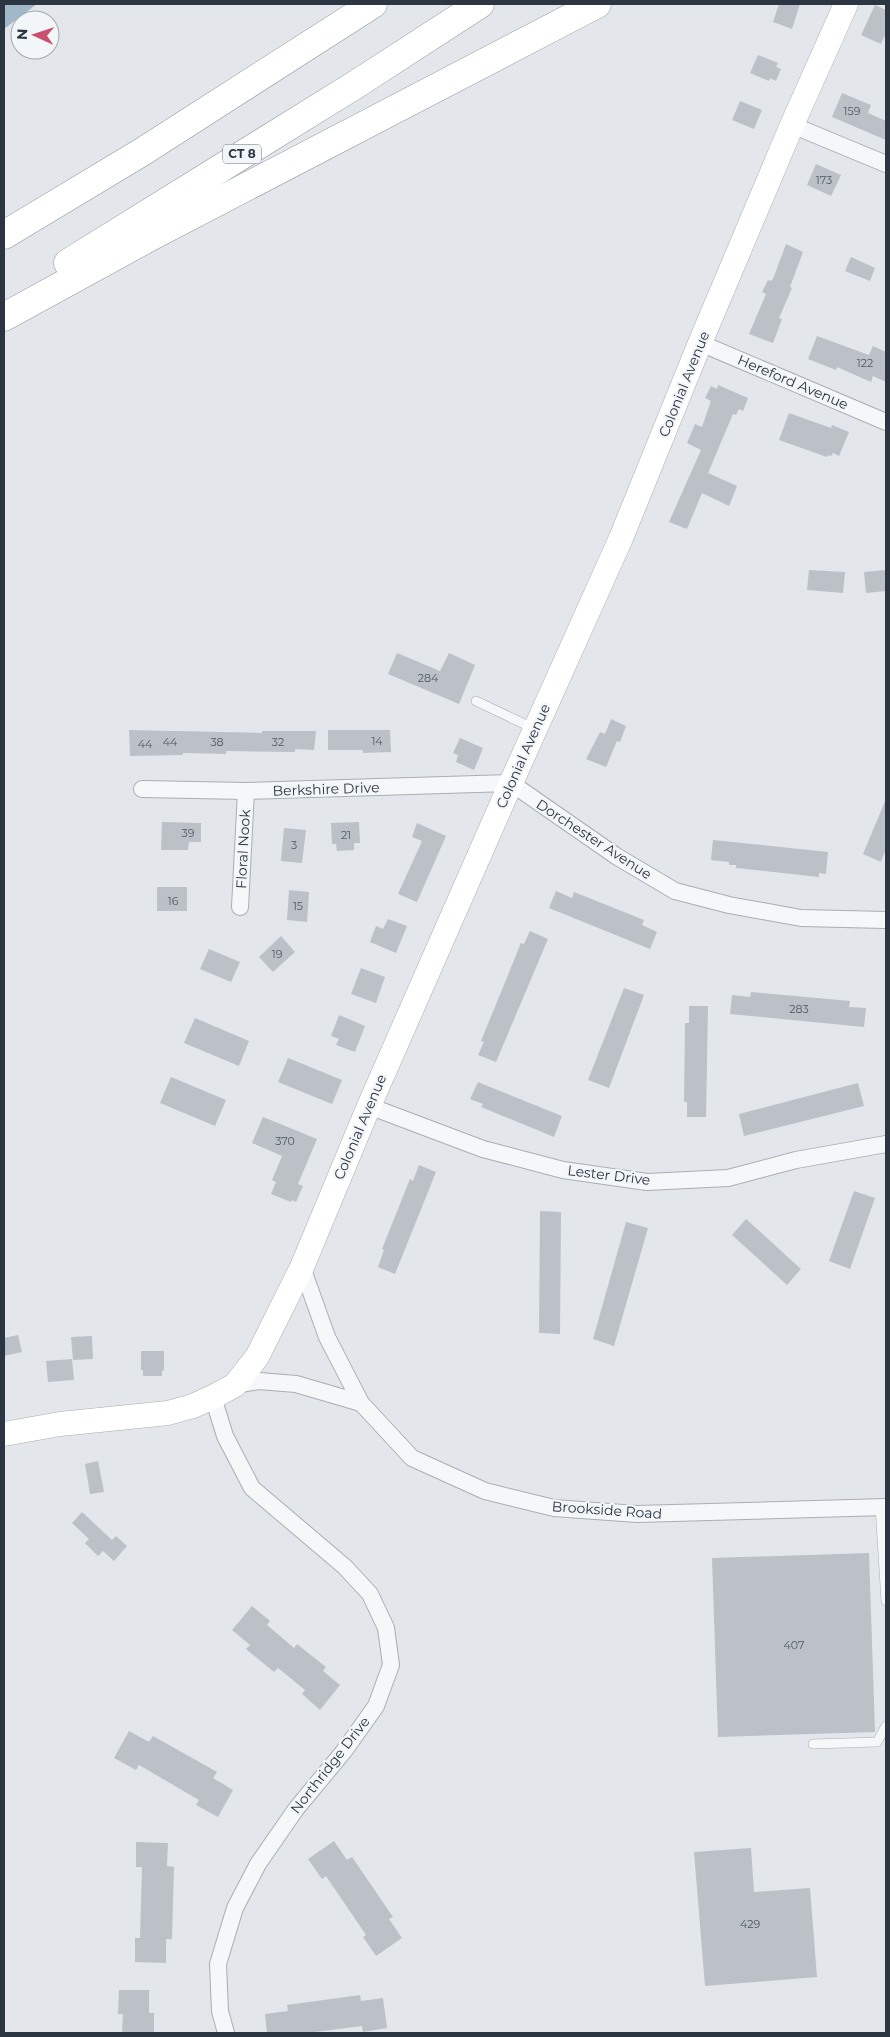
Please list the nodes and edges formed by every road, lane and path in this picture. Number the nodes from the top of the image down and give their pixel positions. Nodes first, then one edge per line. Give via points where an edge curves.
1 (480, 4) edge
2 (598, 4) edge
3 (846, 4) edge
4 (368, 7) edge
5 (792, 125) junction
6 (886, 164) edge
7 (4, 235) edge
8 (4, 305) edge
9 (4, 317) edge
10 (700, 343) junction
11 (886, 422) edge
12 (476, 701) dead end
13 (535, 729) junction
14 (510, 783) junction
15 (142, 789) dead end
16 (246, 791) junction
17 (240, 907) dead end
18 (886, 920) edge
19 (369, 1106) junction
20 (886, 1144) edge
21 (302, 1267) junction
22 (235, 1385) junction
23 (213, 1398) junction
24 (361, 1403) junction
25 (4, 1434) edge
26 (883, 1507) edge
27 (886, 1601) edge
28 (886, 1726) edge
29 (813, 1744) dead end
30 (226, 2033) edge

1 - 8 highway, CT 8
2 - 9 highway
3 - 5 street, Colonial Avenue
4 - 7 highway via 142,152
5 - 6 street
5 - 10 street, Colonial Avenue
10 - 11 street, Hereford Avenue
10 - 13 street, Colonial Avenue via 621,538
12 - 13 lane
13 - 14 street, Colonial Avenue
14 - 16 street, Berkshire Drive
14 - 18 street, Dorchester Avenue via 616,856 675,891 801,918
14 - 19 street, Colonial Avenue
15 - 16 street, Berkshire Drive
16 - 17 street, Floral Nook
19 - 20 street, Lester Drive via 483,1149 563,1170 647,1182 728,1178 796,1160
19 - 21 street, Colonial Avenue
21 - 22 street, Colonial Avenue via 257,1357
21 - 24 street, Brookside Road via 327,1337
22 - 23 street, Colonial Avenue
22 - 24 street via 259,1381 296,1384
23 - 25 street, Colonial Avenue via 168,1413 60,1424
23 - 30 street, Northridge Drive via 225,1436 252,1488 345,1567 370,1594 386,1628 391,1665 376,1706 296,1809 258,1864 235,1908 218,1964 220,2011
24 - 26 street, Brookside Road via 412,1458 485,1491 554,1508 637,1514
26 - 27 lane
28 - 29 lane via 877,1742

